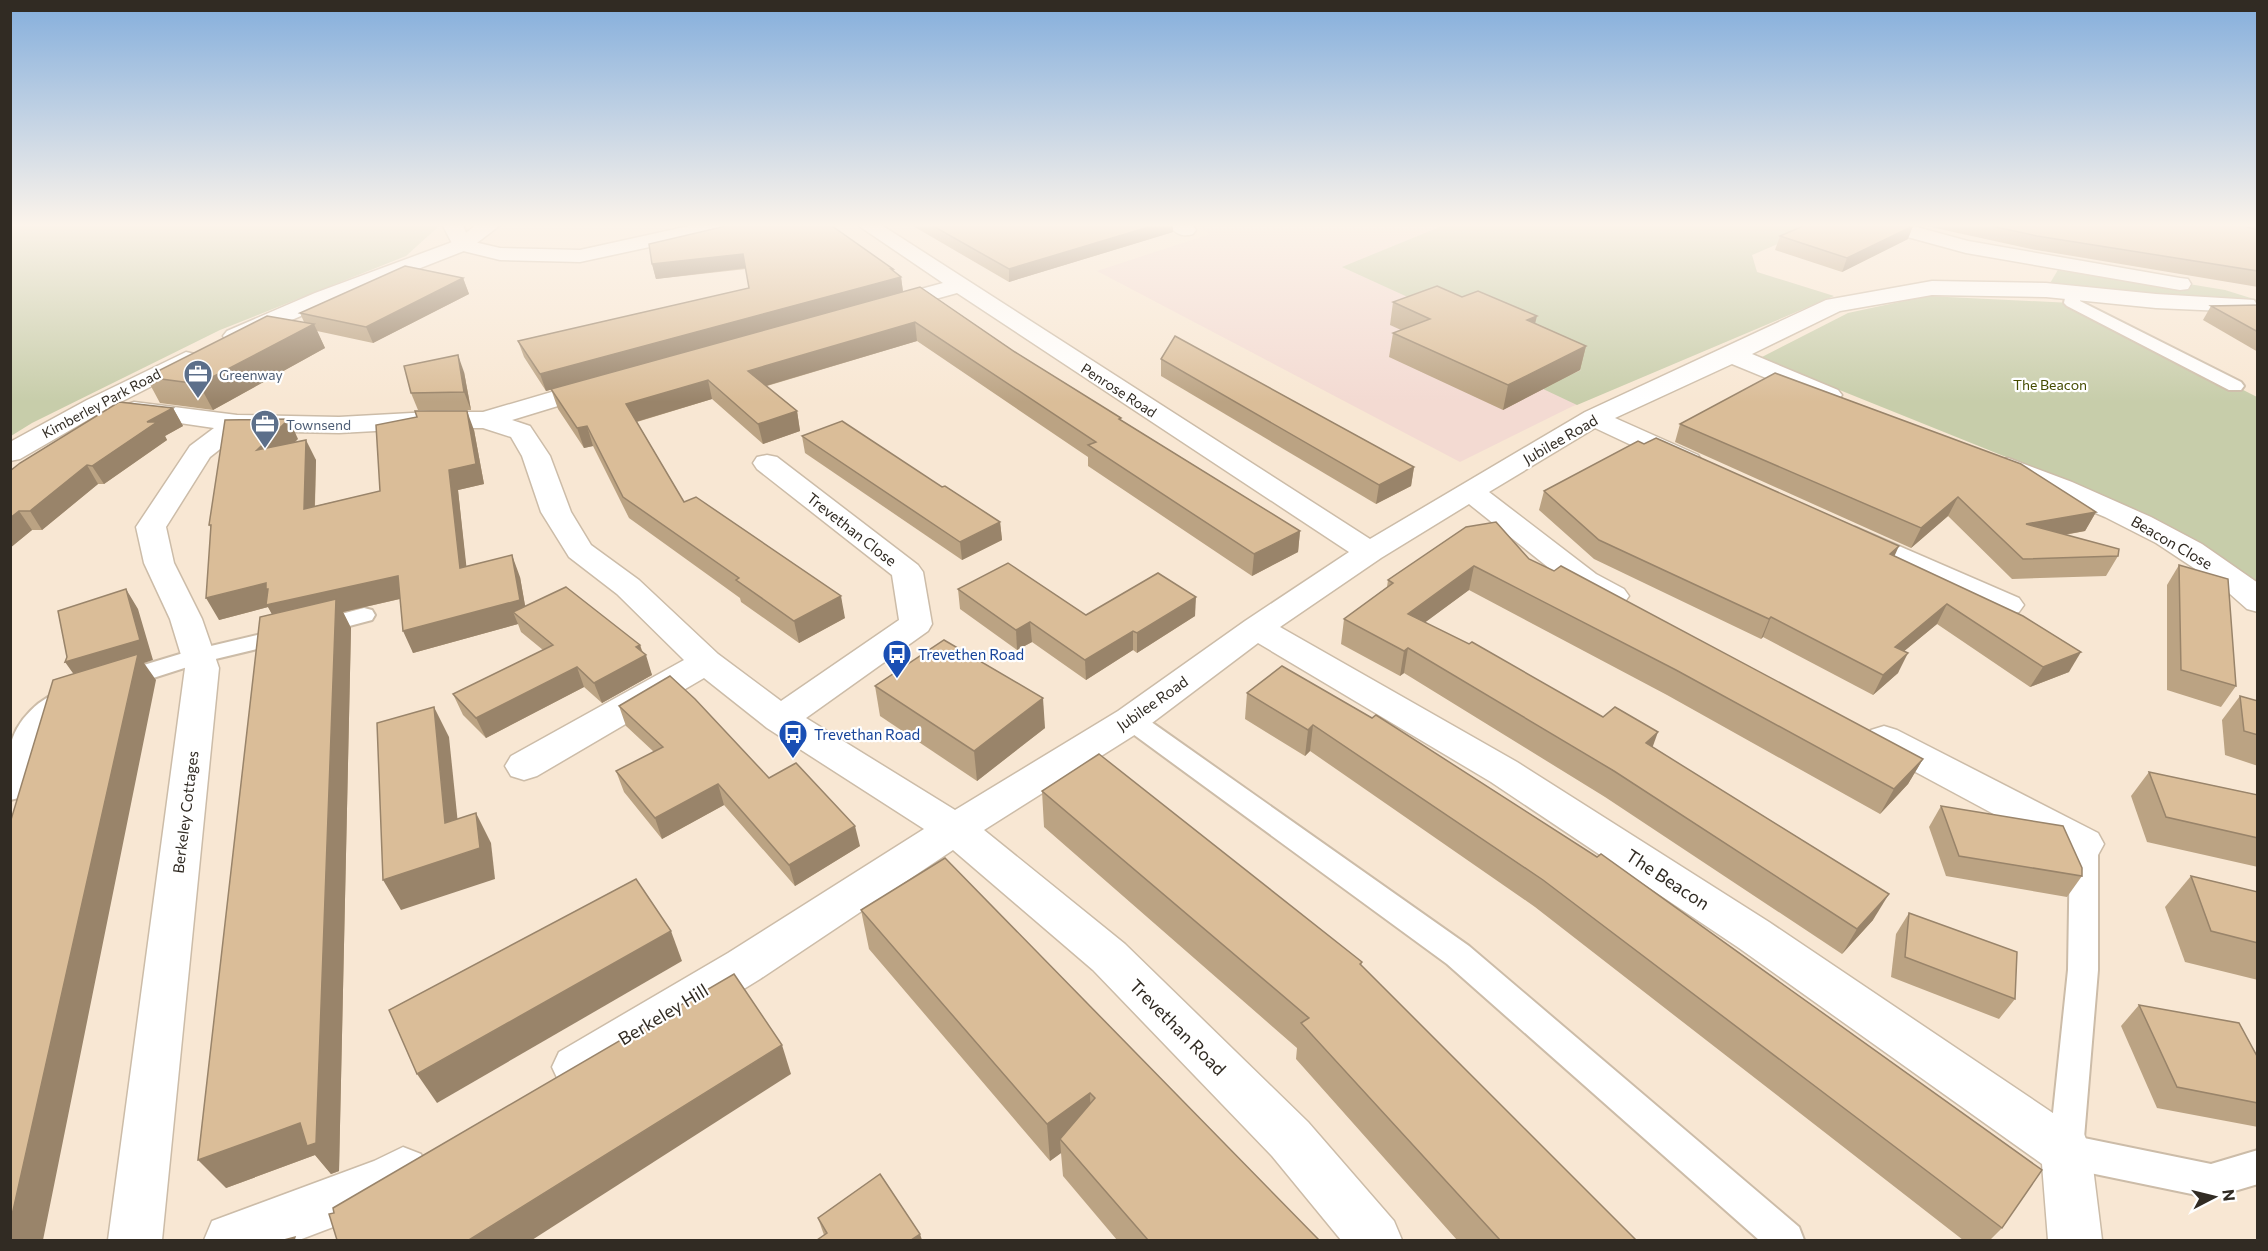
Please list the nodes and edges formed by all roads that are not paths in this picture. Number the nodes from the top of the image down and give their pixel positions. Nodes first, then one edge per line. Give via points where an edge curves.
1 (355, 284) edge
2 (2191, 284) edge
3 (958, 286) joint
4 (2073, 293) junction
5 (2255, 305) edge
6 (868, 311) edge
7 (1732, 356) junction
8 (620, 380) edge
9 (2235, 386) dead end
10 (1853, 404) edge
11 (96, 405) junction
12 (1594, 418) junction
13 (485, 420) junction
14 (237, 423) junction
15 (10, 453) edge
16 (1985, 457) edge
17 (767, 463) dead end
18 (1713, 472) edge
19 (1470, 491) junction
20 (1833, 527) edge
21 (1370, 552) junction
22 (2258, 602) edge
23 (2008, 605) dead end
24 (1637, 609) edge
25 (364, 615) dead end
26 (1257, 628) junction
27 (198, 656) junction
28 (706, 662) junction
29 (780, 719) junction
30 (1131, 720) junction
31 (1855, 724) edge
32 (524, 766) dead end
33 (10, 791) edge
34 (955, 829) junction
35 (2084, 844) joint
36 (541, 1089) edge
37 (439, 1150) edge
38 (2066, 1151) junction
39 (2258, 1167) edge
40 (135, 1240) edge
41 (231, 1240) edge
42 (1375, 1240) edge
43 (1786, 1240) edge
44 (2075, 1240) edge

1 - 11 street, Kimberley Park Road via 213,347
2 - 5 street via 2225,290
3 - 6 street
3 - 21 street, Penrose Road
4 - 5 street, Jubilee Road via 2156,302
4 - 7 street, Jubilee Road via 1932,288 1881,295 1834,305
4 - 9 lane via 2072,303
7 - 10 street
7 - 12 street, Jubilee Road
8 - 13 street
11 - 14 street
11 - 15 street, Kimberley Park Road
12 - 18 street
12 - 19 street, Jubilee Road
13 - 14 street via 339,425
13 - 28 street, Trevethan Road via 521,432 536,456 556,512 580,550 628,586
14 - 27 street, Berkeley Cottages via 200,452 151,526 159,563 186,619
16 - 22 street, Beacon Close via 2111,507 2189,549 2248,590
17 - 29 street, Trevethan Close via 907,572 916,624
19 - 21 street, Jubilee Road
19 - 24 street via 1585,581
20 - 23 street
21 - 26 street, Jubilee Road
25 - 27 lane
26 - 30 street, Jubilee Road
26 - 38 street, The Beacon via 1514,779 1754,935
27 - 33 lane via 56,700 28,728
27 - 40 street, Berkeley Cottages via 202,668
28 - 29 street, Trevethan Road
28 - 32 street
29 - 34 street, Trevethan Road
30 - 34 street, Jubilee Road
30 - 43 lane via 1458,955
31 - 35 street
34 - 36 street, Berkeley Hill via 744,966
34 - 42 street, Trevethan Road via 1109,957 1290,1139
35 - 38 lane via 2083,970
37 - 41 street via 334,1217
38 - 39 lane via 2211,1181
38 - 44 street

